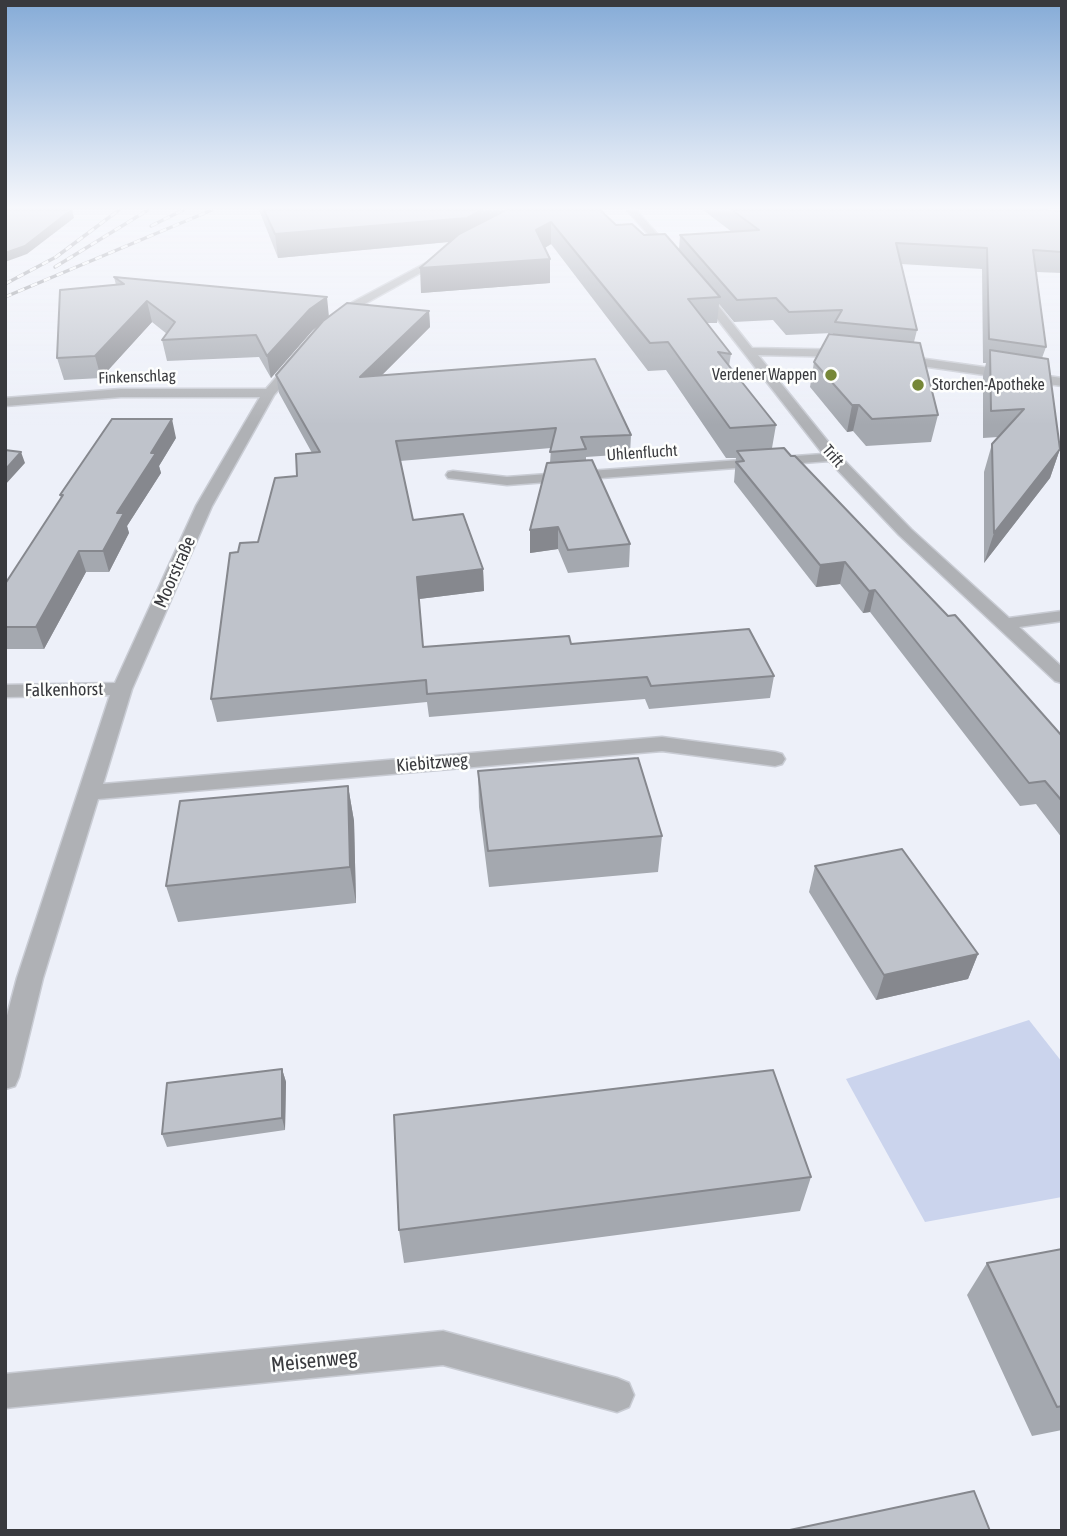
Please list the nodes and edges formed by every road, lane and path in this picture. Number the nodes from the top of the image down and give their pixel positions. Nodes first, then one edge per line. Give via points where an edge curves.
1 (398, 282) edge
2 (693, 282) edge
3 (749, 351) junction
4 (864, 355) edge
5 (887, 358) edge
6 (1062, 382) edge
7 (269, 393) junction
8 (5, 402) edge
9 (833, 457) junction
10 (453, 475) dead end
11 (1062, 616) edge
12 (1003, 624) junction
13 (1062, 677) edge
14 (122, 689) junction
15 (5, 691) edge
16 (775, 758) dead end
17 (90, 792) junction
18 (5, 1077) edge
19 (5, 1391) edge
20 (617, 1395) dead end

1 - 7 street, Moorstraße via 357,304 315,339
2 - 3 street, Trift
3 - 4 street
3 - 9 street, Trift
5 - 6 street
7 - 8 street, Finkenschlag via 121,393
7 - 14 street, Moorstraße via 204,506
9 - 10 street, Uhlenflucht via 507,481
9 - 12 street, Trift
11 - 12 street
12 - 13 street, Trift
14 - 15 street, Falkenhorst
14 - 17 street, Moorstraße
16 - 17 street, Kiebitzweg via 662,744
17 - 18 street, Moorstraße via 30,978
19 - 20 street, Meisenweg via 443,1348

